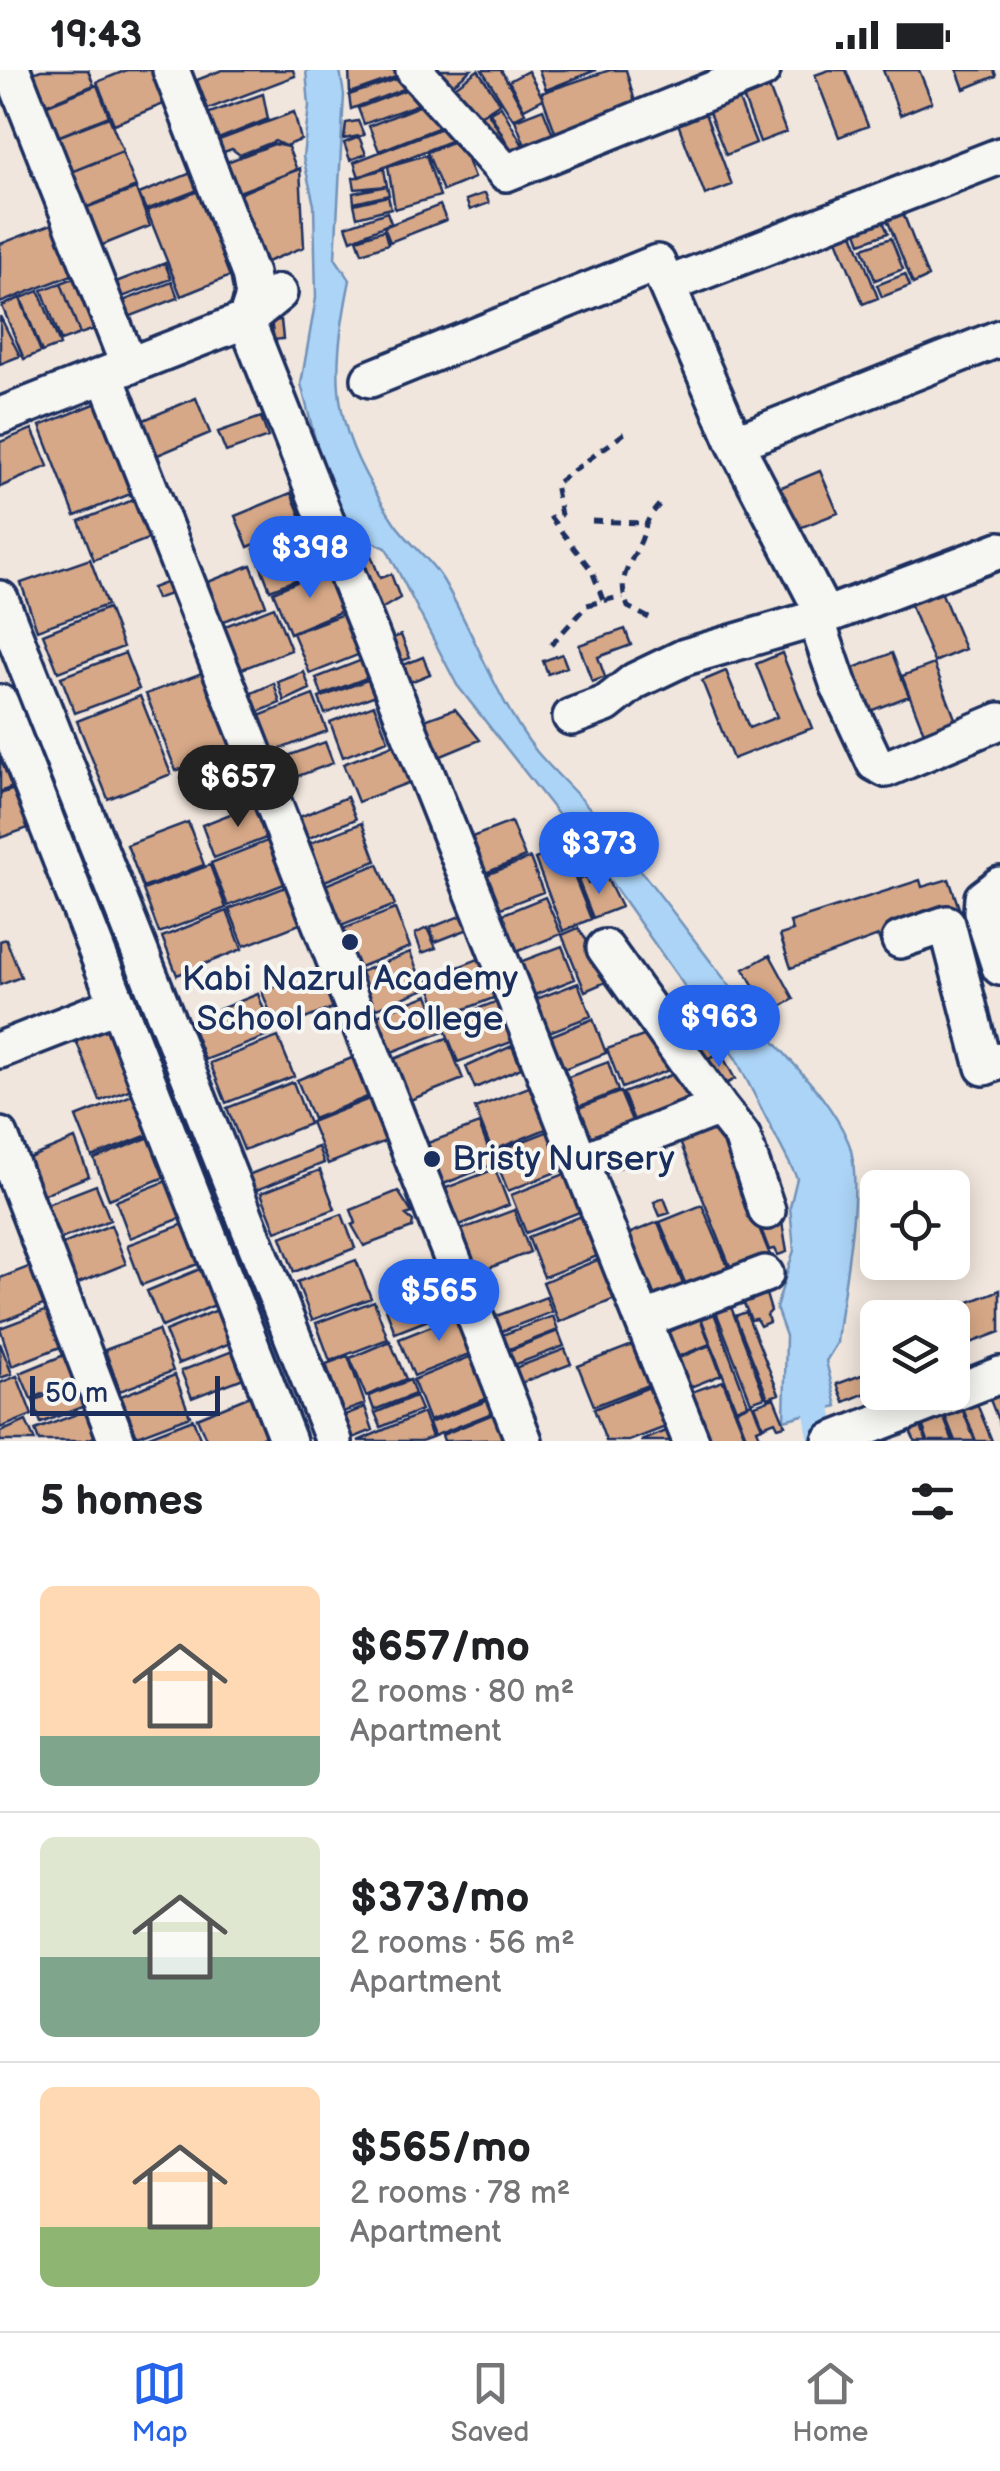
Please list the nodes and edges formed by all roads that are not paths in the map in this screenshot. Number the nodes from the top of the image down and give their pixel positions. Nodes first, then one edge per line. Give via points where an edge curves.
1 (12, 70) edge
2 (171, 70) edge
3 (414, 70) edge
4 (762, 70) edge
5 (1000, 156) edge
6 (667, 285) junction
7 (279, 293) dead end
8 (246, 320) junction
9 (1000, 338) edge
10 (117, 370) junction
11 (370, 379) dead end
12 (0, 416) edge
13 (735, 443) junction
14 (1000, 550) edge
15 (0, 599) edge
16 (820, 618) junction
17 (0, 703) edge
18 (571, 717) dead end
19 (1000, 722) edge
20 (1000, 885) edge
21 (900, 940) dead end
22 (605, 948) dead end
23 (1000, 967) edge
24 (118, 1004) junction
25 (0, 1050) edge
26 (1000, 1060) edge
27 (719, 1107) junction
28 (0, 1136) edge
29 (580, 1162) junction
30 (767, 1211) dead end
31 (765, 1274) dead end
32 (642, 1320) junction
33 (1000, 1375) edge
34 (836, 1440) edge
35 (117, 1441) edge
36 (288, 1441) edge
37 (334, 1441) edge
38 (524, 1441) edge
39 (691, 1441) edge

1 - 10 street
2 - 8 street via 250,274 254,296
3 - 4 street via 506,173
5 - 6 street
6 - 11 street via 657,263
6 - 13 street
7 - 8 street
8 - 10 street
8 - 29 street
9 - 13 street
10 - 12 street
10 - 38 street
13 - 16 street
14 - 16 street
15 - 37 street
16 - 18 street via 685,656 606,704
16 - 19 street via 839,686 875,763 886,769
17 - 24 street
20 - 23 street via 983,898 982,912
21 - 26 street via 947,924 984,1066
22 - 27 street
24 - 25 street
24 - 36 street
27 - 29 street
27 - 30 street via 742,1136
28 - 35 street
29 - 32 street
31 - 32 street
32 - 39 street
33 - 34 street

